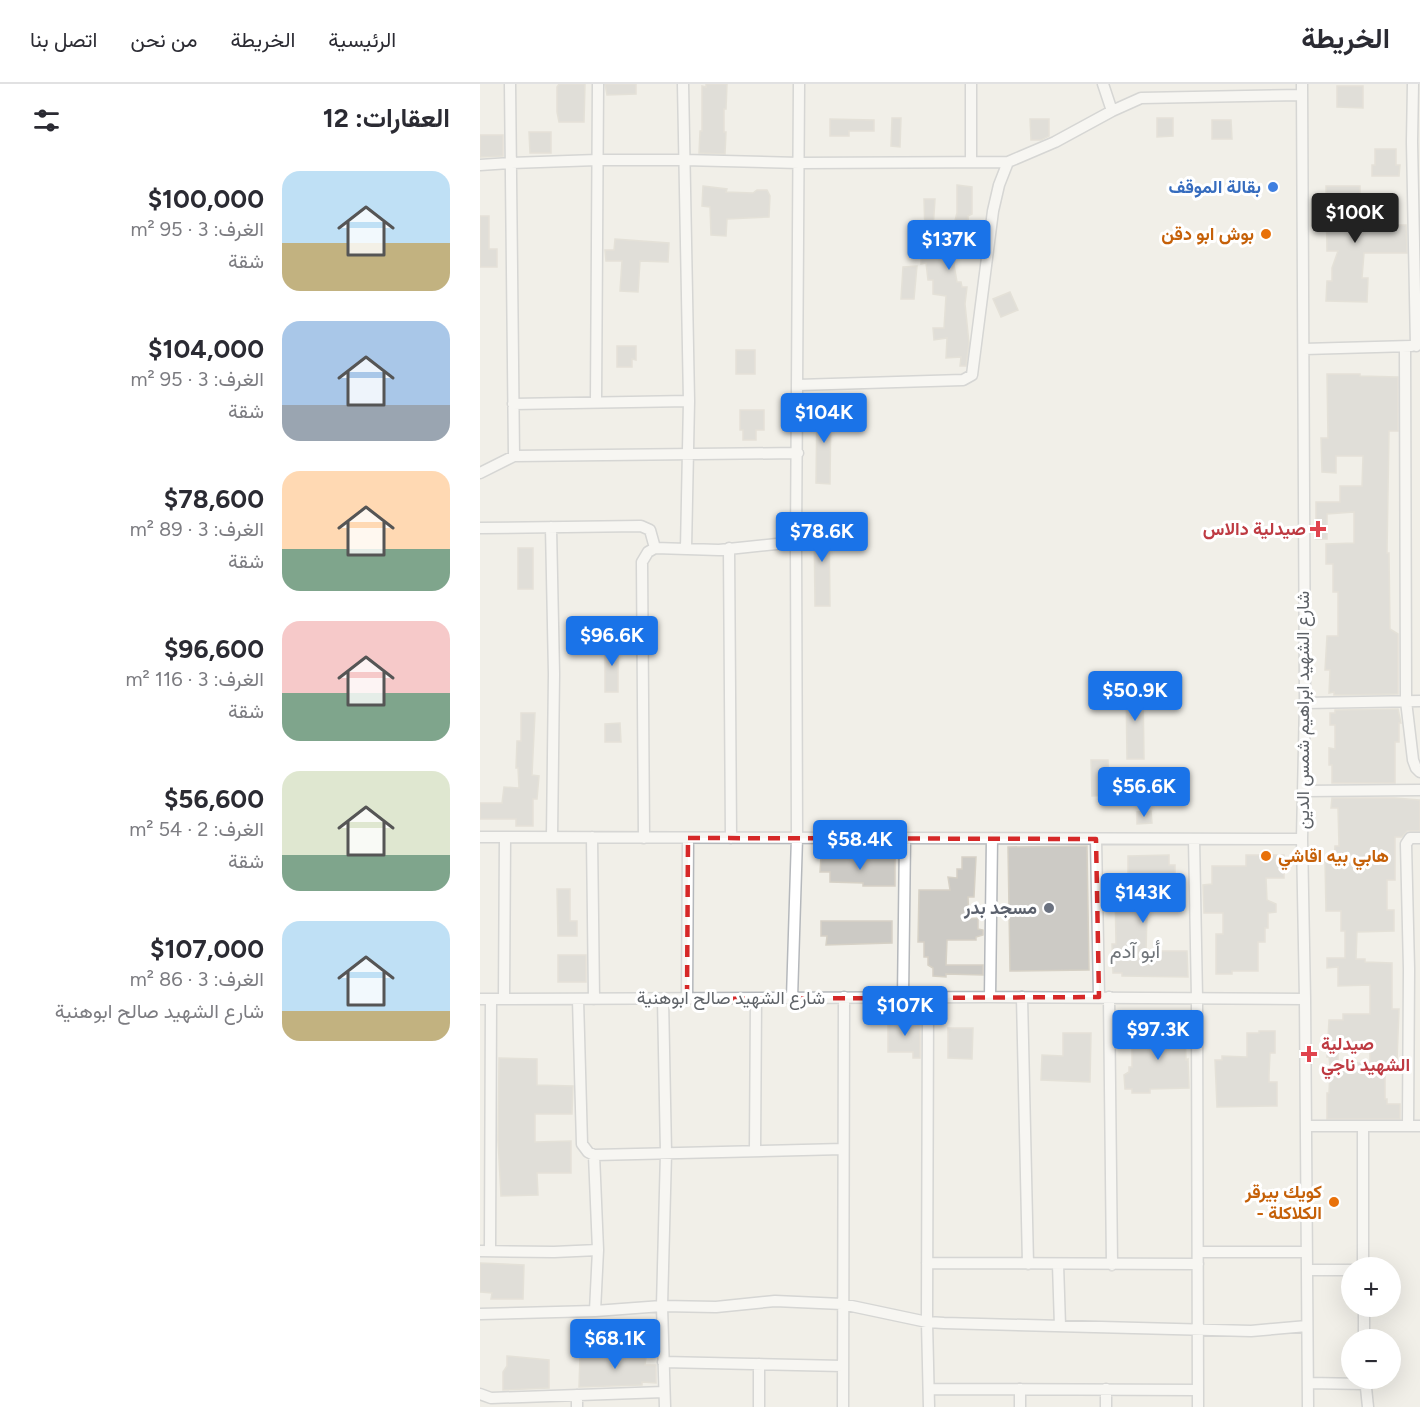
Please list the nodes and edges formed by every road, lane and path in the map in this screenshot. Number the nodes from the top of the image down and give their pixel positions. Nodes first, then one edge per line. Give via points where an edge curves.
1 (510, 84) edge
2 (598, 84) edge
3 (683, 84) edge
4 (799, 84) edge
5 (971, 84) edge
6 (1103, 84) edge
7 (1249, 84) edge
8 (1413, 84) edge
9 (1302, 89) edge
10 (1249, 96) junction
11 (1112, 111) junction
12 (597, 160) junction
13 (684, 160) junction
14 (511, 162) junction
15 (971, 162) junction
16 (1008, 162) junction
17 (799, 163) junction
18 (480, 165) edge
19 (1414, 346) edge
20 (1304, 349) junction
21 (798, 385) junction
22 (689, 401) junction
23 (596, 402) junction
24 (513, 404) junction
25 (798, 453) junction
26 (689, 454) junction
27 (514, 456) junction
28 (480, 473) edge
29 (551, 527) junction
30 (480, 528) edge
31 (796, 542) junction
32 (655, 548) junction
33 (729, 548) junction
34 (686, 549) junction
35 (1406, 701) junction
36 (1420, 701) edge
37 (1305, 703) junction
38 (1420, 772) edge
39 (1420, 790) edge
40 (1304, 791) junction
41 (480, 837) edge
42 (505, 837) junction
43 (552, 837) junction
44 (592, 837) junction
45 (644, 837) junction
46 (688, 838) junction
47 (731, 838) junction
48 (797, 838) junction
49 (905, 838) junction
50 (993, 838) junction
51 (1420, 838) edge
52 (1096, 839) junction
53 (1194, 839) junction
54 (1302, 839) junction
55 (1414, 969) edge
56 (844, 997) junction
57 (903, 997) junction
58 (928, 997) junction
59 (990, 997) junction
60 (1022, 997) junction
61 (1104, 997) junction
62 (792, 998) junction
63 (1197, 998) junction
64 (486, 999) edge
65 (504, 999) junction
66 (578, 999) junction
67 (594, 999) junction
68 (663, 999) junction
69 (687, 999) junction
70 (756, 999) junction
71 (1305, 999) junction
72 (1306, 1126) junction
73 (1407, 1126) junction
74 (1420, 1126) edge
75 (1363, 1127) junction
76 (843, 1149) junction
77 (755, 1152) junction
78 (666, 1153) junction
79 (594, 1155) junction
80 (598, 1250) junction
81 (485, 1251) edge
82 (1197, 1252) junction
83 (1306, 1252) junction
84 (1363, 1257) edge
85 (927, 1263) junction
86 (1028, 1264) junction
87 (1058, 1264) junction
88 (1112, 1264) junction
89 (1198, 1264) junction
90 (1306, 1270) junction
91 (1341, 1270) edge
92 (842, 1304) junction
93 (662, 1306) junction
94 (595, 1311) junction
95 (480, 1314) edge
96 (927, 1322) junction
97 (1060, 1326) junction
98 (1307, 1326) junction
99 (1198, 1330) junction
100 (663, 1362) junction
101 (759, 1364) junction
102 (843, 1366) junction
103 (1341, 1382) edge
104 (1308, 1383) junction
105 (929, 1389) junction
106 (1020, 1389) junction
107 (1106, 1389) junction
108 (1366, 1389) edge
109 (1198, 1390) junction
110 (664, 1392) junction
111 (577, 1395) junction
112 (487, 1400) edge
113 (577, 1407) edge
114 (664, 1407) edge
115 (759, 1407) edge
116 (843, 1407) edge
117 (929, 1407) edge
118 (1020, 1407) edge
119 (1106, 1407) edge
120 (1198, 1407) edge
121 (1308, 1407) edge
122 (1368, 1407) edge

1 - 14 street
2 - 12 street
3 - 13 street
4 - 17 street
5 - 15 street
6 - 11 street
7 - 10 street
8 - 19 street
9 - 10 street
9 - 20 street, شارع الشهيد ابراهيم شمس الدين
10 - 11 street via 1141,99
11 - 16 street
12 - 13 street
12 - 14 street
12 - 23 street
13 - 17 street
13 - 22 street
14 - 18 street
14 - 24 street
15 - 16 street
15 - 17 street
16 - 21 street via 993,211 972,375 963,380
17 - 21 street
19 - 20 street
19 - 35 street
20 - 37 street, شارع الشهيد ابراهيم شمس الدين
21 - 25 street
22 - 23 street
22 - 26 street
23 - 24 street
24 - 27 street
25 - 26 street
25 - 31 street
26 - 27 street
26 - 34 street
27 - 28 street
29 - 30 street
29 - 32 street via 641,526 650,530
29 - 43 street
31 - 33 street
31 - 48 street
32 - 34 street
32 - 45 street via 642,562
33 - 34 street
33 - 47 street
35 - 36 street
35 - 37 street
35 - 38 street via 1413,760
37 - 40 street, شارع الشهيد ابراهيم شمس الدين
39 - 40 street
40 - 54 street, شارع الشهيد ابراهيم شمس الدين
41 - 42 street
42 - 43 street
42 - 65 street
43 - 44 street
44 - 45 street
44 - 67 street
45 - 46 street
46 - 47 street
46 - 69 street
47 - 48 street
48 - 49 street
48 - 62 street
49 - 50 street
49 - 57 street
50 - 52 street
50 - 59 street
51 - 55 street via 1410,838 1406,844
52 - 53 street
52 - 61 street
53 - 54 street
53 - 63 street
54 - 71 street, شارع الشهيد ابراهيم شمس الدين
55 - 73 street
56 - 57 street, شارع الشهيد صالح ابوهنية
56 - 62 street, شارع الشهيد صالح ابوهنية
56 - 76 street
57 - 58 street, شارع الشهيد صالح ابوهنية
58 - 59 street, شارع الشهيد صالح ابوهنية
58 - 85 street
59 - 60 street, شارع الشهيد صالح ابوهنية
60 - 61 street, شارع الشهيد صالح ابوهنية
60 - 86 street
61 - 63 street, شارع الشهيد صالح ابوهنية
61 - 88 street
62 - 70 street, شارع الشهيد صالح ابوهنية
63 - 71 street, شارع الشهيد صالح ابوهنية
63 - 82 street
64 - 65 street, شارع الشهيد صالح ابوهنية
64 - 81 street
65 - 66 street, شارع الشهيد صالح ابوهنية
66 - 67 street, شارع الشهيد صالح ابوهنية
66 - 79 street via 582,1144
67 - 68 street, شارع الشهيد صالح ابوهنية
68 - 69 street, شارع الشهيد صالح ابوهنية
68 - 78 street
69 - 70 street, شارع الشهيد صالح ابوهنية
70 - 77 street
71 - 72 street, شارع الشهيد ابراهيم شمس الدين
72 - 75 street
72 - 83 street, شارع الشهيد ابراهيم شمس الدين
73 - 74 street
73 - 75 street
75 - 84 street
76 - 77 street
76 - 92 street
77 - 78 street
78 - 79 street
78 - 93 street
79 - 80 street
80 - 81 street
80 - 94 street
82 - 83 street
82 - 89 street
83 - 90 street, شارع الشهيد ابراهيم شمس الدين
85 - 86 street
85 - 96 street
86 - 87 street
87 - 88 street
87 - 97 street
88 - 89 street
89 - 99 street
90 - 91 street
90 - 98 street, شارع الشهيد ابراهيم شمس الدين
92 - 93 street via 775,1301
92 - 96 street
92 - 102 street
93 - 94 street
93 - 100 street
94 - 95 street
96 - 97 street
96 - 105 street
97 - 99 street
98 - 99 street
98 - 104 street, شارع الشهيد ابراهيم شمس الدين
99 - 109 street
100 - 101 street
100 - 110 street
101 - 102 street
101 - 115 street
102 - 116 street
103 - 104 street
104 - 121 street, شارع الشهيد ابراهيم شمس الدين
105 - 106 street
105 - 117 street
106 - 107 street
106 - 118 street
107 - 109 street
107 - 119 street
108 - 122 street
109 - 120 street
110 - 111 street
110 - 114 street
111 - 112 street
111 - 113 street

